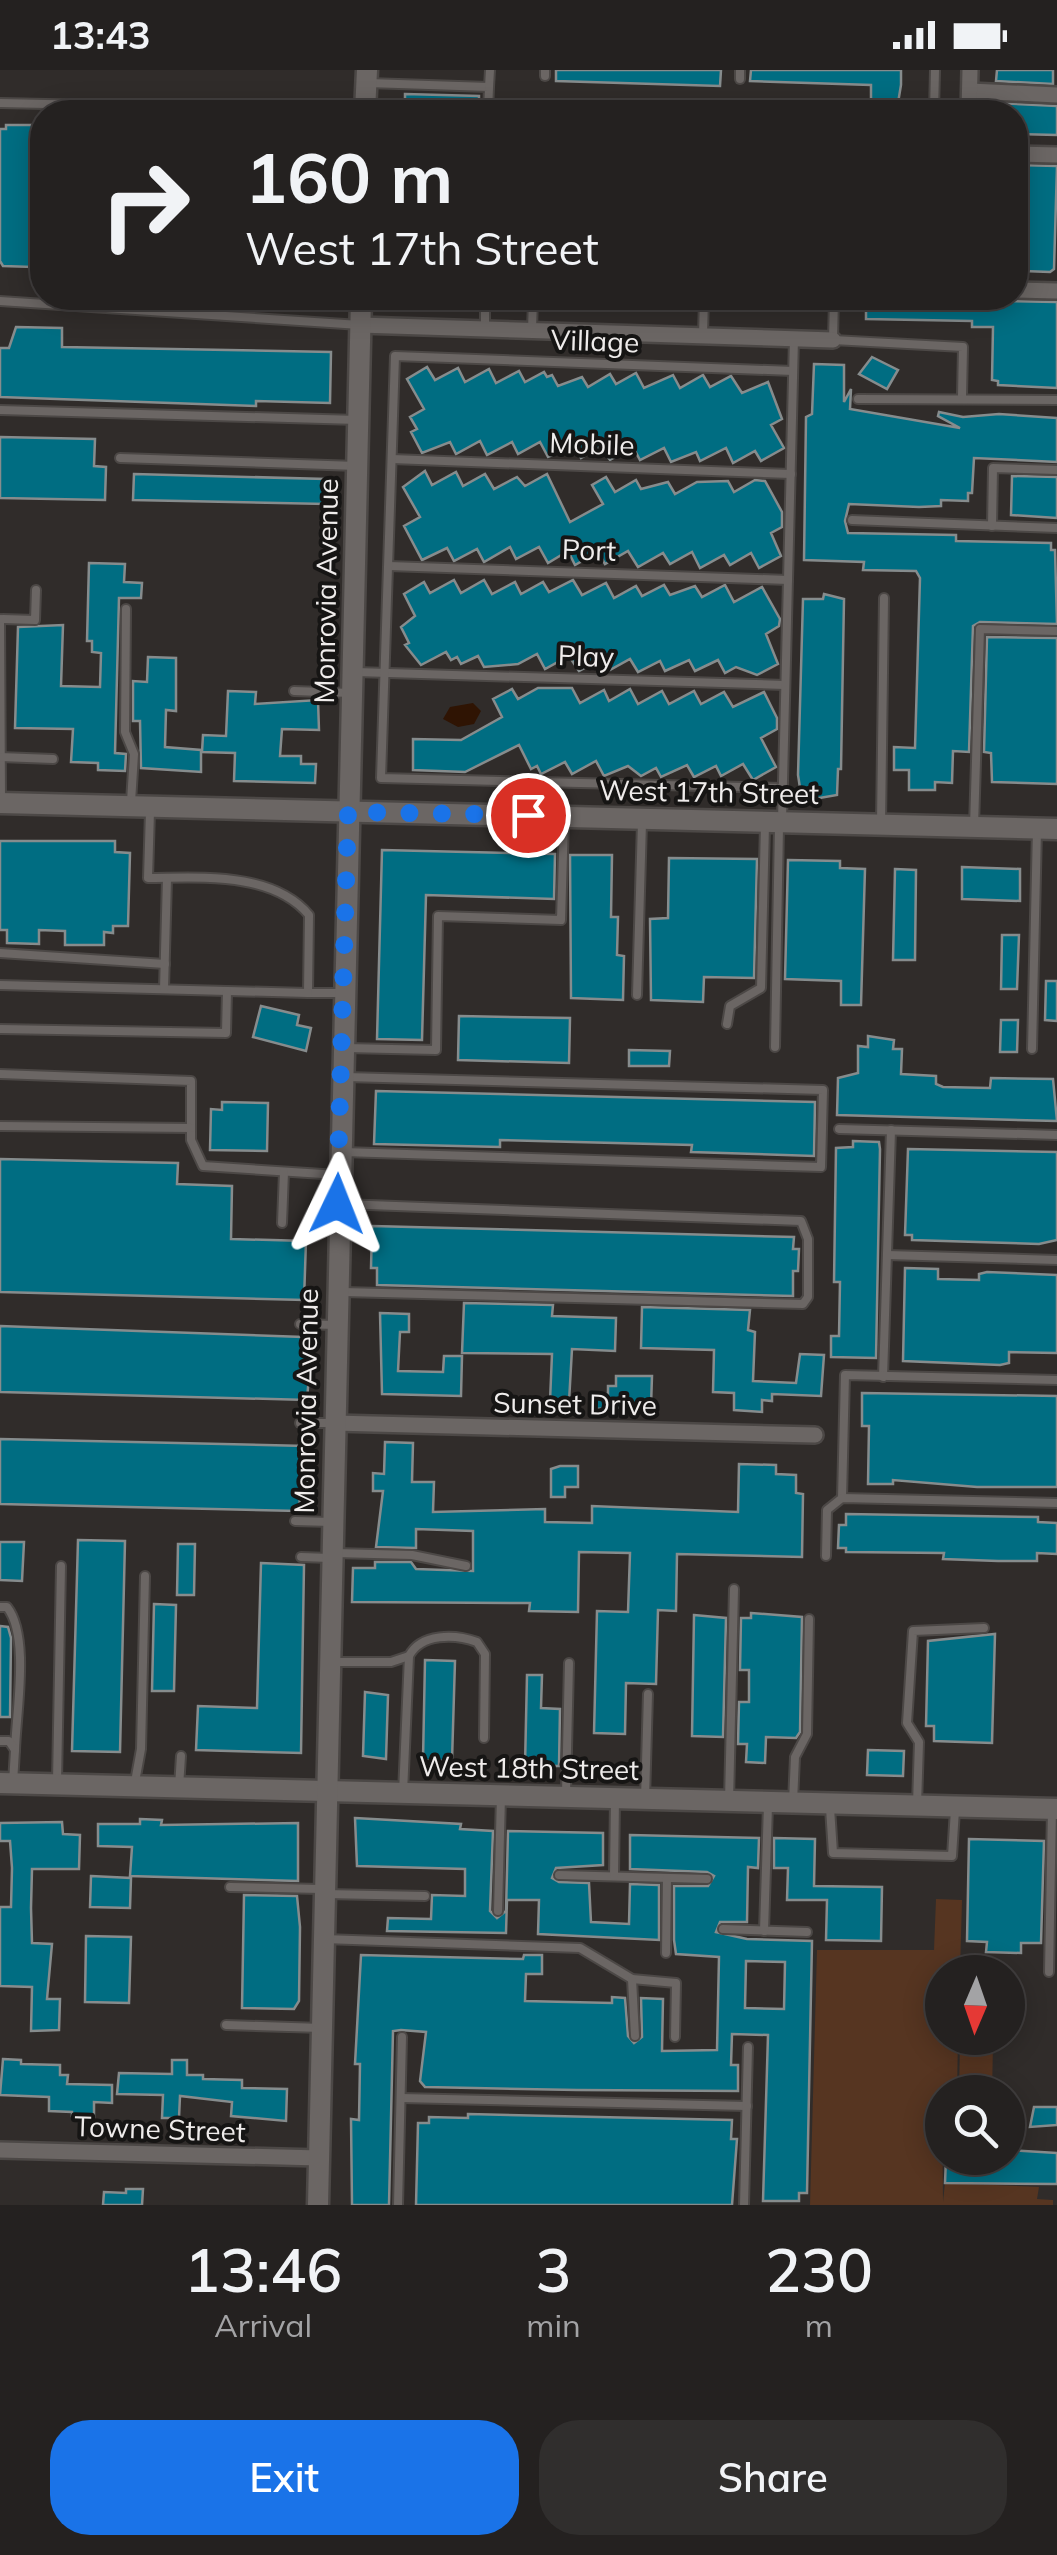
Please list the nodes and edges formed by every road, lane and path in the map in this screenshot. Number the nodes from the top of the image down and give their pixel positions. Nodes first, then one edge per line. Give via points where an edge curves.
1 (490, 70) edge
2 (935, 70) edge
3 (970, 70) edge
4 (366, 77) edge
5 (488, 88) junction
6 (970, 91) junction
7 (1057, 94) edge
8 (488, 100) edge
9 (934, 100) edge
10 (970, 100) edge
11 (0, 103) edge
12 (30, 104) edge
13 (1028, 154) edge
14 (1057, 155) edge
15 (1028, 290) edge
16 (1057, 291) edge
17 (0, 301) edge
18 (30, 303) edge
19 (135, 310) edge
20 (361, 310) edge
21 (485, 310) edge
22 (533, 310) edge
23 (704, 310) edge
24 (834, 310) edge
25 (360, 325) junction
26 (485, 328) junction
27 (532, 330) junction
28 (703, 335) junction
29 (794, 338) junction
30 (833, 340) junction
31 (793, 370) junction
32 (962, 396) junction
33 (858, 399) dead end
34 (1057, 400) edge
35 (0, 410) edge
36 (358, 420) junction
37 (120, 458) dead end
38 (392, 459) junction
39 (357, 466) junction
40 (1057, 470) edge
41 (791, 474) junction
42 (852, 520) dead end
43 (992, 526) junction
44 (1057, 528) edge
45 (388, 566) junction
46 (788, 580) junction
47 (36, 590) dead end
48 (884, 598) dead end
49 (126, 609) dead end
50 (2, 619) edge
51 (1057, 631) edge
52 (385, 673) junction
53 (352, 683) junction
54 (785, 685) junction
55 (294, 691) dead end
56 (1, 757) edge
57 (53, 760) dead end
58 (782, 788) junction
59 (1, 804) edge
60 (141, 807) junction
61 (348, 812) junction
62 (564, 816) junction
63 (642, 818) junction
64 (776, 821) junction
65 (881, 824) junction
66 (974, 826) junction
67 (1047, 829) edge
68 (167, 878) junction
69 (0, 954) edge
70 (165, 964) junction
71 (0, 985) edge
72 (164, 989) junction
73 (227, 991) junction
74 (308, 993) junction
75 (343, 994) junction
76 (637, 995) dead end
77 (727, 1024) dead end
78 (0, 1029) edge
79 (774, 1047) dead end
80 (342, 1048) junction
81 (1032, 1049) dead end
82 (0, 1074) edge
83 (341, 1077) junction
84 (0, 1126) edge
85 (191, 1128) junction
86 (839, 1129) dead end
87 (890, 1130) junction
88 (1057, 1136) edge
89 (339, 1152) junction
90 (284, 1172) junction
91 (338, 1174) junction
92 (337, 1204) junction
93 (282, 1222) dead end
94 (887, 1255) junction
95 (1057, 1260) edge
96 (336, 1292) junction
97 (300, 1324) dead end
98 (336, 1325) junction
99 (883, 1377) junction
100 (1057, 1380) edge
101 (300, 1422) dead end
102 (334, 1424) junction
103 (815, 1434) dead end
104 (842, 1498) junction
105 (1057, 1503) edge
106 (295, 1521) dead end
107 (331, 1522) junction
108 (330, 1556) junction
109 (826, 1556) dead end
110 (302, 1557) dead end
111 (61, 1566) dead end
112 (466, 1566) dead end
113 (145, 1576) dead end
114 (734, 1589) dead end
115 (0, 1606) edge
116 (809, 1619) dead end
117 (984, 1628) dead end
118 (409, 1656) junction
119 (328, 1662) junction
120 (569, 1664) dead end
121 (648, 1694) dead end
122 (484, 1738) dead end
123 (0, 1741) edge
124 (14, 1750) junction
125 (181, 1756) dead end
126 (6, 1783) edge
127 (57, 1784) junction
128 (134, 1786) junction
129 (179, 1788) junction
130 (328, 1792) junction
131 (402, 1793) junction
132 (501, 1796) junction
133 (566, 1797) junction
134 (615, 1798) junction
135 (645, 1799) junction
136 (729, 1801) junction
137 (768, 1802) junction
138 (793, 1802) junction
139 (830, 1803) junction
140 (917, 1805) junction
141 (955, 1806) junction
142 (1054, 1809) edge
143 (559, 1875) dead end
144 (614, 1876) junction
145 (668, 1878) junction
146 (707, 1879) dead end
147 (230, 1887) dead end
148 (326, 1892) junction
149 (425, 1896) dead end
150 (498, 1911) dead end
151 (723, 1930) dead end
152 (764, 1931) junction
153 (807, 1932) dead end
154 (324, 1939) junction
155 (666, 1952) dead end
156 (1049, 1972) dead end
157 (632, 1979) junction
158 (226, 2024) dead end
159 (322, 2028) junction
160 (635, 2036) dead end
161 (402, 2037) dead end
162 (675, 2037) dead end
163 (748, 2046) dead end
164 (400, 2098) junction
165 (747, 2106) junction
166 (0, 2150) edge
167 (319, 2158) junction
168 (318, 2205) edge
169 (398, 2205) edge
170 (744, 2205) edge

1 - 5 lane
2 - 9 lane
3 - 6 street
4 - 5 lane
5 - 8 lane
6 - 7 street
6 - 10 street
11 - 12 lane
13 - 14 street
15 - 16 street
17 - 18 lane
19 - 25 lane
20 - 25 street, Monrovia Avenue
21 - 26 lane
22 - 27 lane
23 - 28 lane
24 - 30 lane
25 - 26 street
25 - 36 street, Monrovia Avenue
26 - 27 street
27 - 28 street
28 - 29 street
29 - 30 street
29 - 31 lane
30 - 32 lane via 963,347
31 - 38 lane, Village via 395,356
31 - 41 lane
32 - 33 lane via 956,402
32 - 34 lane
35 - 36 lane
36 - 39 street, Monrovia Avenue
37 - 39 lane
38 - 41 lane, Mobile
38 - 45 lane
39 - 53 street, Monrovia Avenue
40 - 43 lane via 993,468
41 - 46 lane
42 - 43 lane
43 - 44 lane
45 - 46 lane, Port
45 - 52 lane
46 - 54 lane
47 - 50 lane via 35,620
48 - 65 lane
49 - 60 lane via 124,732
50 - 56 lane
51 - 66 lane via 980,629
52 - 53 lane, Play
52 - 54 lane, Play
52 - 58 lane via 382,778
53 - 55 lane, Play
53 - 61 street, Monrovia Avenue
54 - 58 lane
56 - 57 lane
56 - 59 lane
58 - 64 lane
59 - 60 street, West 17th Street
60 - 61 street, West 17th Street
60 - 68 lane via 148,878
61 - 62 street, West 17th Street
61 - 75 street, Monrovia Avenue
62 - 63 street, West 17th Street
62 - 80 lane via 561,920 438,916 436,1050
63 - 64 street, West 17th Street
63 - 76 lane
64 - 65 street, West 17th Street
64 - 77 lane via 761,988 730,1006
64 - 79 lane
65 - 66 street, West 17th Street
66 - 67 street, West 17th Street
67 - 81 lane
68 - 70 lane
68 - 74 lane via 258,885 305,910
69 - 70 lane
70 - 72 lane
71 - 72 lane
72 - 73 lane
73 - 74 lane
73 - 78 lane via 226,1033
74 - 75 lane
75 - 80 street, Monrovia Avenue
80 - 83 street, Monrovia Avenue
82 - 85 lane via 191,1081
83 - 89 street, Monrovia Avenue
83 - 89 lane via 823,1090 820,1166
84 - 85 lane
85 - 90 lane via 192,1149 203,1166
86 - 87 lane
87 - 88 lane
87 - 94 lane
89 - 91 street, Monrovia Avenue
90 - 91 lane
90 - 93 lane
91 - 92 street, Monrovia Avenue
92 - 96 street, Monrovia Avenue
92 - 96 lane via 801,1221 808,1278 803,1304
94 - 95 lane
94 - 99 lane
96 - 98 street, Monrovia Avenue
97 - 98 lane
98 - 102 street, Monrovia Avenue
99 - 100 lane
99 - 104 lane via 845,1376
101 - 102 lane
102 - 103 street, Sunset Drive
102 - 107 street, Monrovia Avenue
104 - 105 lane
104 - 109 lane via 826,1510
106 - 107 lane
107 - 108 street, Monrovia Avenue
108 - 110 lane
108 - 112 lane via 412,1555
108 - 119 street, Monrovia Avenue
111 - 127 lane
113 - 128 lane via 142,1749
114 - 136 lane
115 - 124 lane via 16,1617 20,1643
116 - 138 lane via 807,1734 796,1757
117 - 140 lane via 913,1631 907,1723 919,1742
118 - 119 lane
118 - 122 lane via 426,1638 477,1642 485,1654
118 - 131 lane
119 - 130 street, Monrovia Avenue
120 - 133 lane
121 - 135 lane
123 - 124 lane
124 - 126 lane
125 - 129 lane
126 - 127 street, West 18th Street
127 - 128 street, West 18th Street
128 - 129 street, West 18th Street
129 - 130 street, West 18th Street
130 - 131 street, West 18th Street
130 - 148 street, Monrovia Avenue
131 - 132 street, West 18th Street
132 - 133 street, West 18th Street
132 - 150 lane
133 - 134 street, West 18th Street
134 - 135 street, West 18th Street
134 - 144 lane
135 - 136 street, West 18th Street
136 - 137 street, West 18th Street
137 - 138 street, West 18th Street
137 - 152 lane
138 - 139 street, West 18th Street
139 - 140 street, West 18th Street
139 - 141 lane via 833,1853 952,1856
140 - 141 street, West 18th Street
141 - 142 street, West 18th Street
142 - 156 lane
143 - 144 lane
144 - 145 lane
145 - 146 lane
145 - 155 lane
147 - 148 lane
148 - 149 lane
148 - 154 street, Monrovia Avenue
151 - 152 lane
152 - 153 lane
154 - 157 lane via 580,1948
154 - 159 street, Monrovia Avenue
157 - 160 lane
157 - 162 lane via 676,1983
158 - 159 lane
159 - 167 street, Monrovia Avenue
161 - 164 lane
163 - 165 lane
164 - 165 lane
164 - 169 lane
165 - 170 lane
166 - 167 street, Towne Street
167 - 168 street, Monrovia Avenue

